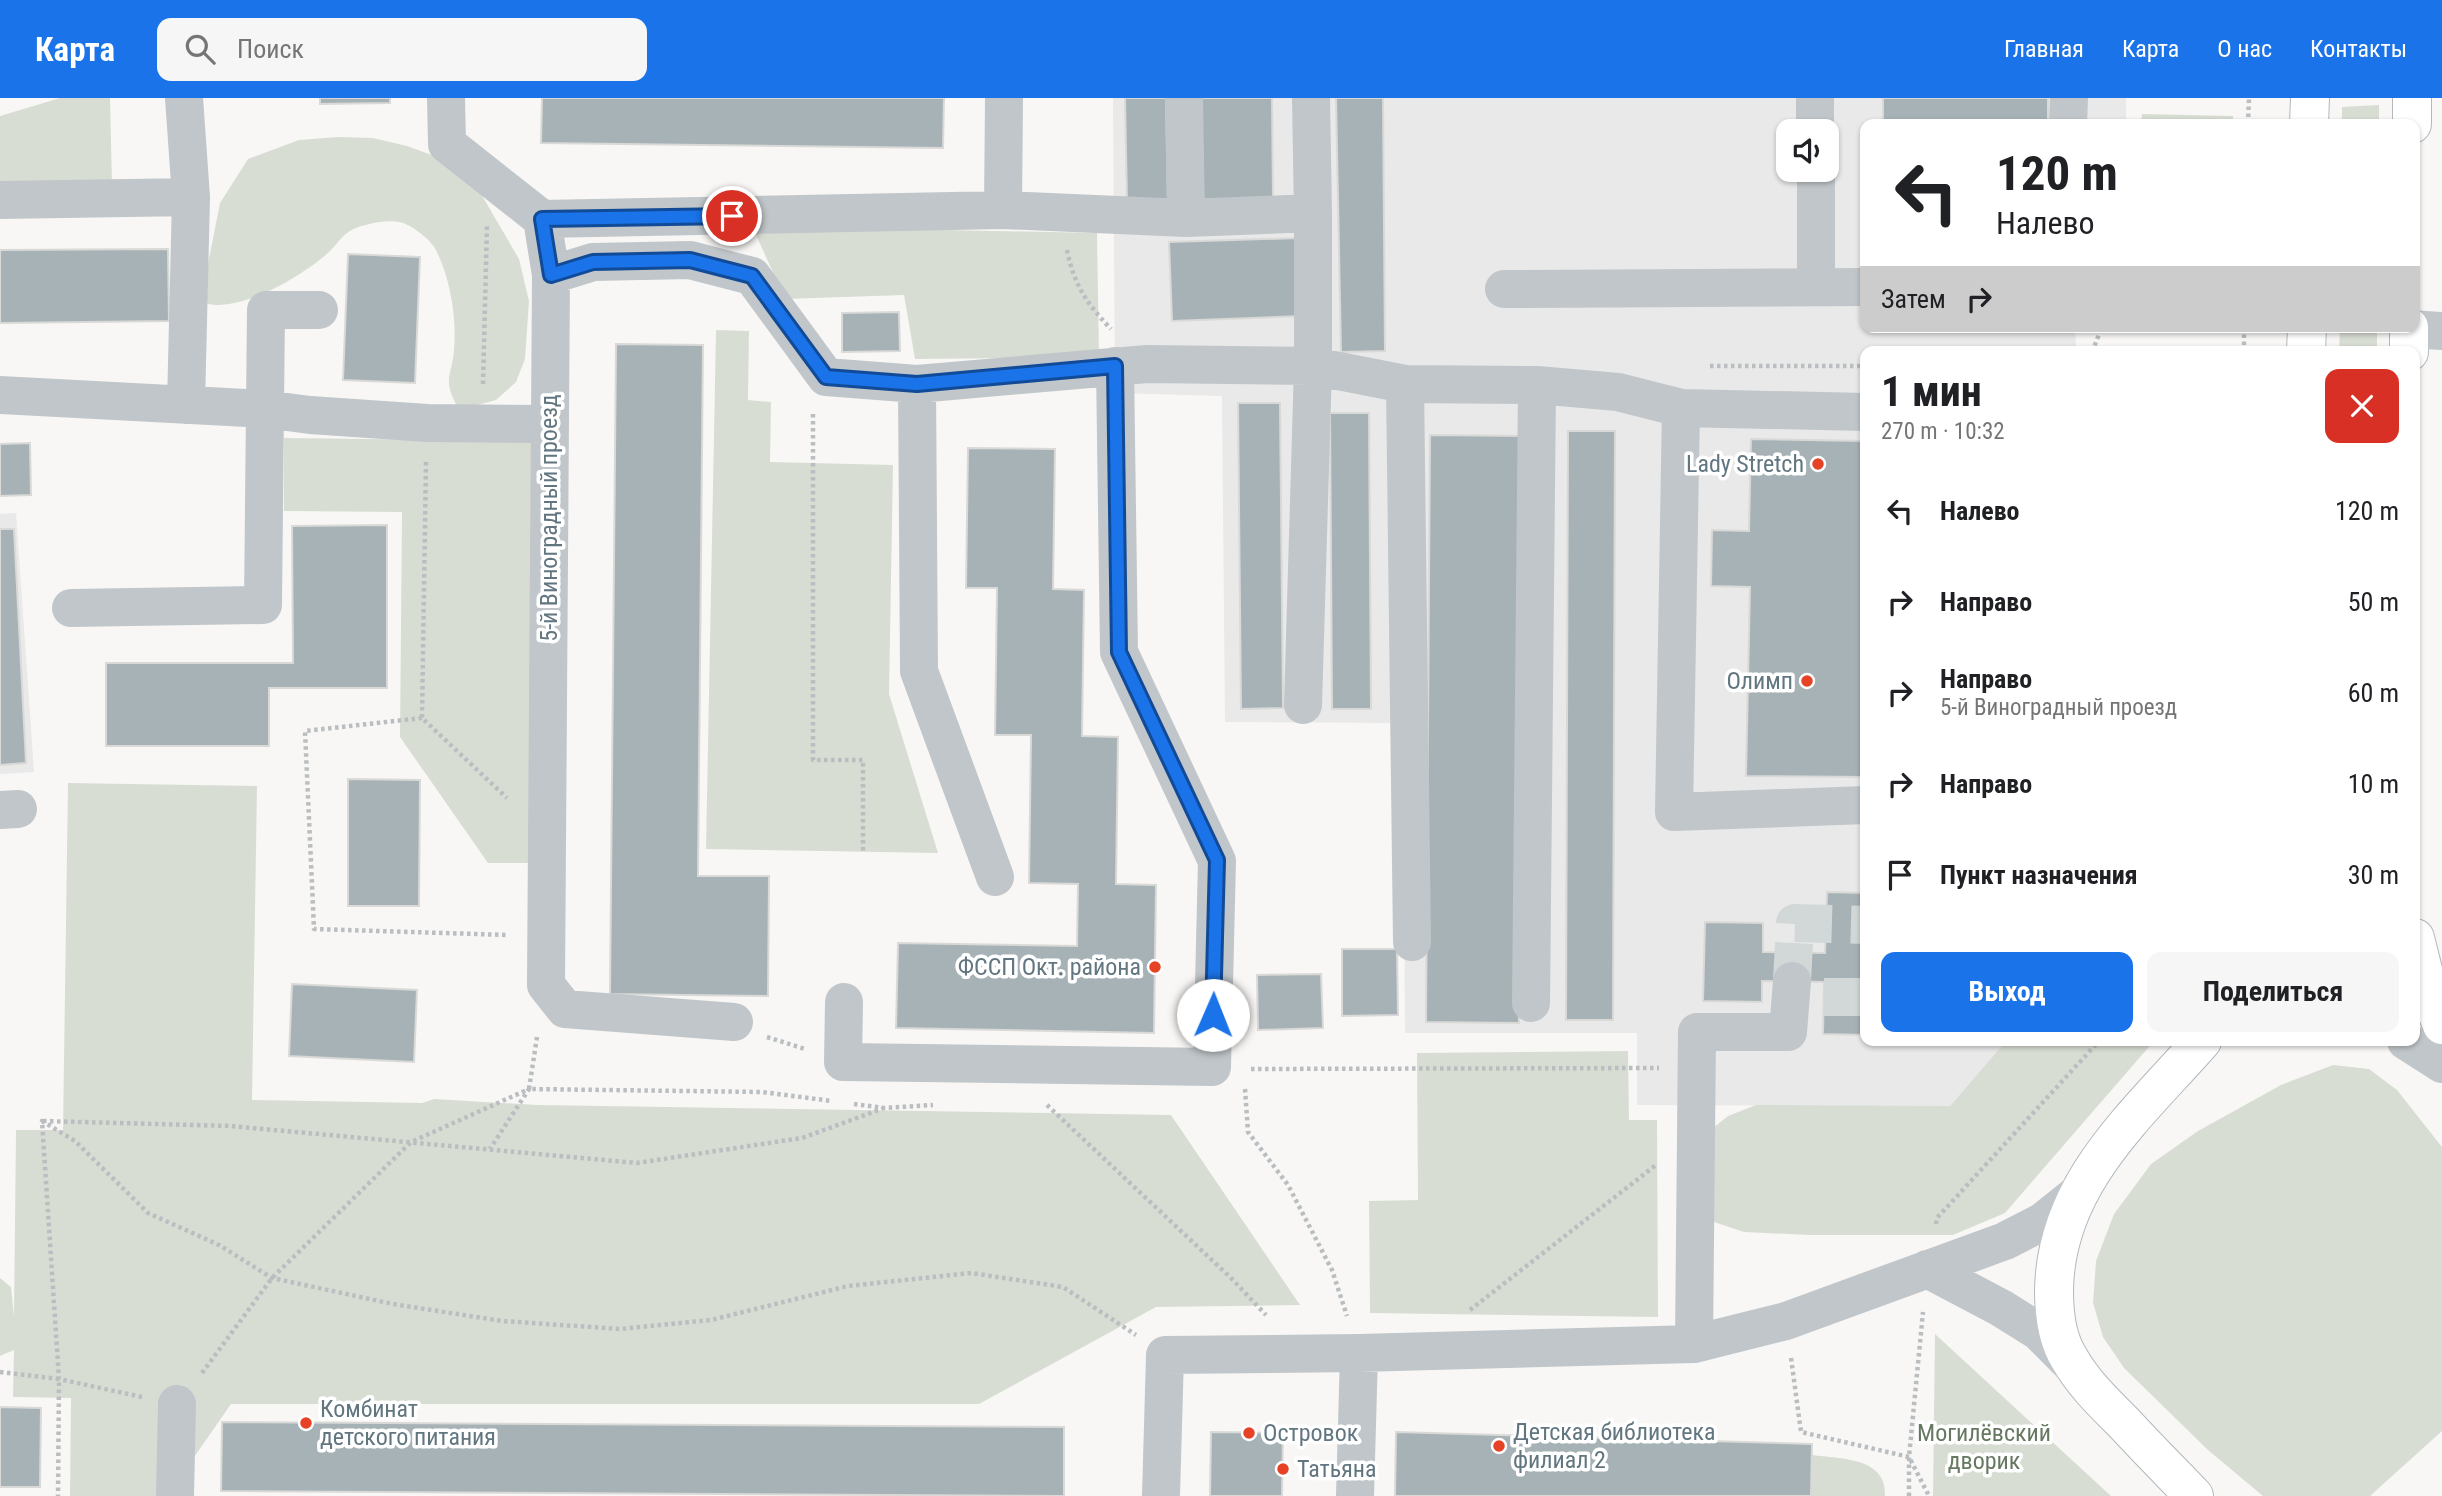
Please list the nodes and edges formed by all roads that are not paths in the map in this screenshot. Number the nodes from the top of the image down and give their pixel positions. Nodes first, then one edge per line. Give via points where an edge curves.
1 (184, 98) edge
2 (446, 98) edge
3 (1004, 98) edge
4 (1184, 98) edge
5 (1311, 98) edge
6 (1815, 98) edge
7 (2068, 98) edge
8 (2310, 98) edge
9 (2412, 98) edge
10 (1815, 119) edge
11 (2068, 119) edge
12 (2309, 119) edge
13 (2412, 119) edge
14 (1816, 182) edge
15 (191, 197) junction
16 (0, 200) edge
17 (1003, 210) junction
18 (1313, 213) junction
19 (1186, 218) junction
20 (542, 219) junction
21 (551, 275) junction
22 (1860, 287) edge
23 (1816, 288) junction
24 (1504, 289) dead end
25 (319, 310) dead end
26 (1131, 365) junction
27 (1313, 366) junction
28 (917, 384) junction
29 (1405, 384) junction
30 (1537, 385) junction
31 (0, 395) edge
32 (186, 405) junction
33 (1681, 408) junction
34 (264, 409) junction
35 (1860, 412) edge
36 (550, 424) junction
37 (71, 608) dead end
38 (1303, 705) dead end
39 (1860, 805) edge
40 (995, 877) dead end
41 (1412, 942) dead end
42 (2420, 958) edge
43 (1802, 991) tunnel mouth
44 (844, 1002) dead end
45 (1531, 1003) dead end
46 (734, 1022) road end
47 (2442, 1025) edge
48 (2202, 1046) edge
49 (2414, 1046) edge
50 (2442, 1064) edge
51 (2077, 1194) junction
52 (1927, 1269) junction
53 (1693, 1344) junction
54 (1359, 1353) junction
55 (2073, 1366) junction
56 (177, 1404) road end
57 (175, 1496) edge
58 (1161, 1496) edge
59 (1355, 1496) edge
60 (2194, 1496) edge

1 - 15 street
2 - 20 street via 447,144
3 - 17 street
4 - 19 street
5 - 18 street
6 - 10 street
7 - 11 street
8 - 12 main road
9 - 13 main road
14 - 23 street
15 - 16 street
15 - 32 street
17 - 19 street
17 - 20 street
18 - 19 street
18 - 27 street
20 - 21 street, 5-й Виноградный проезд
21 - 28 street via 593,262 690,260 752,276 826,377
21 - 36 street, 5-й Виноградный проезд
22 - 23 street
23 - 24 street
25 - 34 street via 265,310
26 - 27 street
26 - 28 street
26 - 44 street via 1119,652 1217,860 1228,1068 842,1062
27 - 29 street
27 - 38 street
28 - 40 street via 919,671
29 - 30 street
29 - 41 street
30 - 33 street via 1618,391
30 - 45 street
31 - 32 street
32 - 34 street
33 - 35 street
33 - 39 street via 1674,812
34 - 36 street via 427,423
34 - 37 street via 263,606
36 - 46 street, 5-й Виноградный проезд via 546,985 565,1009
42 - 47 main road
43 - 53 street via 1788,1032 1697,1032
48 - 51 main road via 2106,1150
49 - 50 street
51 - 52 street via 2042,1222 2005,1241
51 - 55 main road via 2058,1247 2054,1282 2058,1326
52 - 53 street via 1786,1321
52 - 55 street via 2038,1331
53 - 54 street
54 - 58 street via 1166,1355
54 - 59 street
55 - 60 main road
56 - 57 street

